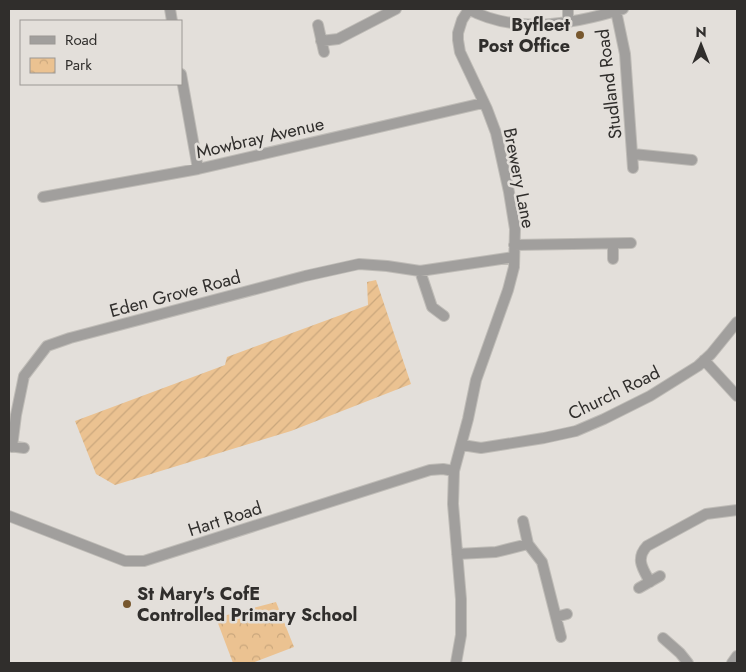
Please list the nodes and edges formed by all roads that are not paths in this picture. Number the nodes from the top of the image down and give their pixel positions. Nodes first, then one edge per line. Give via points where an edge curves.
1 (396, 9) edge
2 (468, 9) edge
3 (568, 9) edge
4 (620, 10) edge
5 (568, 22) junction
6 (318, 25) dead end
7 (321, 41) junction
8 (324, 52) dead end
9 (182, 80) edge
10 (483, 103) junction
11 (633, 154) junction
12 (692, 160) dead end
13 (633, 168) dead end
14 (198, 170) junction
15 (43, 197) dead end
16 (631, 243) dead end
17 (613, 244) junction
18 (514, 245) junction
19 (514, 258) junction
20 (613, 259) dead end
21 (420, 271) junction
22 (444, 316) dead end
23 (737, 322) edge
24 (704, 360) junction
25 (737, 396) edge
26 (462, 445) junction
27 (10, 447) edge
28 (24, 448) dead end
29 (454, 471) junction
30 (737, 510) edge
31 (9, 516) edge
32 (522, 521) dead end
33 (528, 544) junction
34 (457, 554) junction
35 (660, 576) dead end
36 (650, 582) junction
37 (639, 588) dead end
38 (568, 614) dead end
39 (556, 617) junction
40 (561, 637) dead end
41 (663, 638) dead end
42 (737, 656) edge
43 (456, 663) edge
44 (688, 663) edge
45 (732, 663) edge

1 - 7 street via 338,39
2 - 5 street via 518,24
2 - 10 street, Brewery Lane via 458,40 460,52
3 - 5 street
4 - 5 street
4 - 11 street, Studland Road
6 - 7 street
7 - 8 street
9 - 14 street
10 - 14 street, Mowbray Avenue
10 - 18 street, Brewery Lane via 496,133 509,192
11 - 12 street, Studland Road
11 - 13 street, Studland Road
14 - 15 street, Mowbray Avenue
16 - 17 street
17 - 18 street
17 - 20 street
18 - 19 street, Brewery Lane
19 - 21 street, Eden Grove Road
19 - 26 street, Brewery Lane via 508,290 476,380
21 - 22 street via 432,307
21 - 27 street, Eden Grove Road via 359,264 47,346 24,376
23 - 24 street, Church Road
24 - 25 street
24 - 26 street, Church Road via 650,396 576,431 481,448
26 - 29 street
27 - 28 street, Eden Grove Road
29 - 31 street, Hart Road via 430,470 144,561 126,561
29 - 34 street
30 - 36 street via 706,514 647,546 641,559
32 - 33 street
33 - 34 street via 496,552
33 - 39 street via 542,562
34 - 43 street via 461,635
35 - 36 street
36 - 37 street
38 - 39 street
39 - 40 street
41 - 44 street
42 - 45 street

